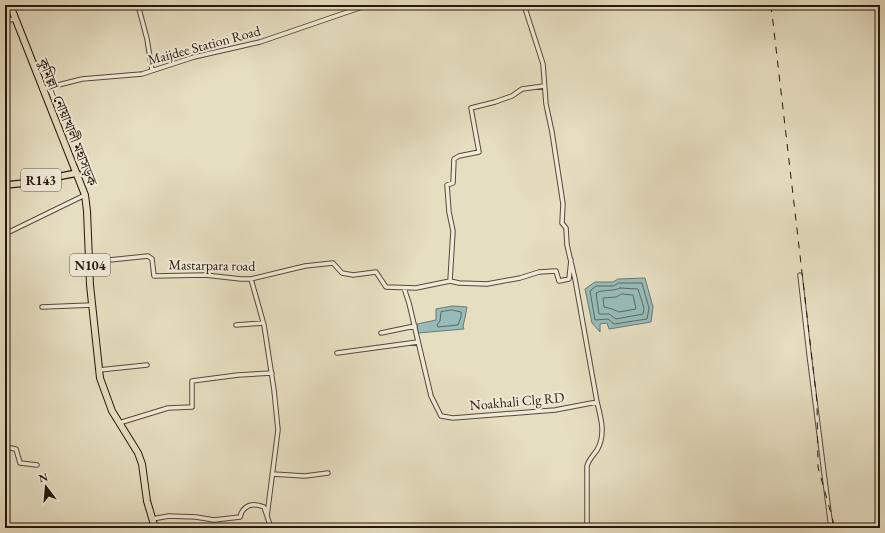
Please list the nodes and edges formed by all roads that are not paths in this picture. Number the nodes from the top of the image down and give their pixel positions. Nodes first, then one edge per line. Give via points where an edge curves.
1 (10, 5) edge
2 (138, 5) edge
3 (368, 5) edge
4 (524, 5) edge
5 (14, 19) junction
6 (5, 21) edge
7 (152, 70) junction
8 (544, 86) junction
9 (42, 89) junction
10 (76, 173) junction
11 (5, 185) edge
12 (85, 195) junction
13 (5, 234) edge
14 (571, 260) junction
15 (90, 262) junction
16 (800, 275) dead end
17 (250, 279) junction
18 (450, 281) junction
19 (404, 288) junction
20 (92, 305) junction
21 (42, 307) dead end
22 (263, 323) junction
23 (236, 325) dead end
24 (414, 326) junction
25 (381, 333) dead end
26 (418, 342) junction
27 (337, 353) dead end
28 (147, 365) dead end
29 (99, 370) junction
30 (272, 372) junction
31 (597, 402) junction
32 (120, 423) junction
33 (5, 447) edge
34 (37, 465) dead end
35 (328, 472) dead end
36 (272, 474) junction
37 (267, 516) junction
38 (152, 519) junction
39 (155, 528) edge
40 (271, 528) edge
41 (587, 528) edge
42 (831, 528) edge

1 - 5 highway, কুমিল্লা–নোয়াখালী মহাসড়ক / N104
2 - 7 street
3 - 7 street, Maijdee Station Road via 260,42 194,57
4 - 8 street via 542,57
5 - 6 street
5 - 9 highway, কুমিল্লা–নোয়াখালী মহাসড়ক / N104
7 - 9 street, Maijdee Station Road via 142,74 82,79
8 - 14 street via 563,204 562,223 566,228
8 - 18 street via 522,89 512,96 471,108 479,152 454,159 453,183 447,185 453,231
9 - 10 highway, কুমিল্লা–নোয়াখালী মহাসড়ক / N104
10 - 11 main road, R143
10 - 12 highway, কুমিল্লা–নোয়াখালী মহাসড়ক / N104
12 - 13 street
12 - 15 highway, কুমিল্লা–নোয়াখালী মহাসড়ক / N104
14 - 18 street, Mastarpara road via 569,279 559,282 556,271 539,272 486,284
14 - 31 street
15 - 17 street, Mastarpara road via 148,256 152,259 154,276 205,275
15 - 20 highway, কুমিল্লা–নোয়াখালী মহাসড়ক / N104
16 - 42 street
17 - 19 street, Mastarpara road via 305,266 333,263 342,273 353,275 376,272 386,287
17 - 22 street
18 - 19 street, Mastarpara road
19 - 24 street, Noakhali Clg RD
20 - 21 street
20 - 29 highway, কুমিল্লা–নোয়াখালী মহাসড়ক / N104
22 - 23 street
22 - 30 street
24 - 25 street
24 - 26 street, Noakhali Clg RD
26 - 27 street
26 - 31 street, Noakhali Clg RD via 431,396 441,416 555,410
28 - 29 street
29 - 32 highway, কুমিল্লা–নোয়াখালী মহাসড়ক / N104 via 104,392
30 - 32 street via 192,381 192,407 168,408
30 - 36 street via 278,430
31 - 41 street via 602,435 597,450 587,466
32 - 38 highway, কুমিল্লা–নোয়াখালী মহাসড়ক / N104 via 142,464
33 - 34 street via 16,449 20,463
35 - 36 street via 305,476
36 - 37 street
37 - 38 street via 264,507 259,504 245,507 240,517 214,520 169,516
37 - 40 street
38 - 39 highway, কুমিল্লা–নোয়াখালী মহাসড়ক / N104

